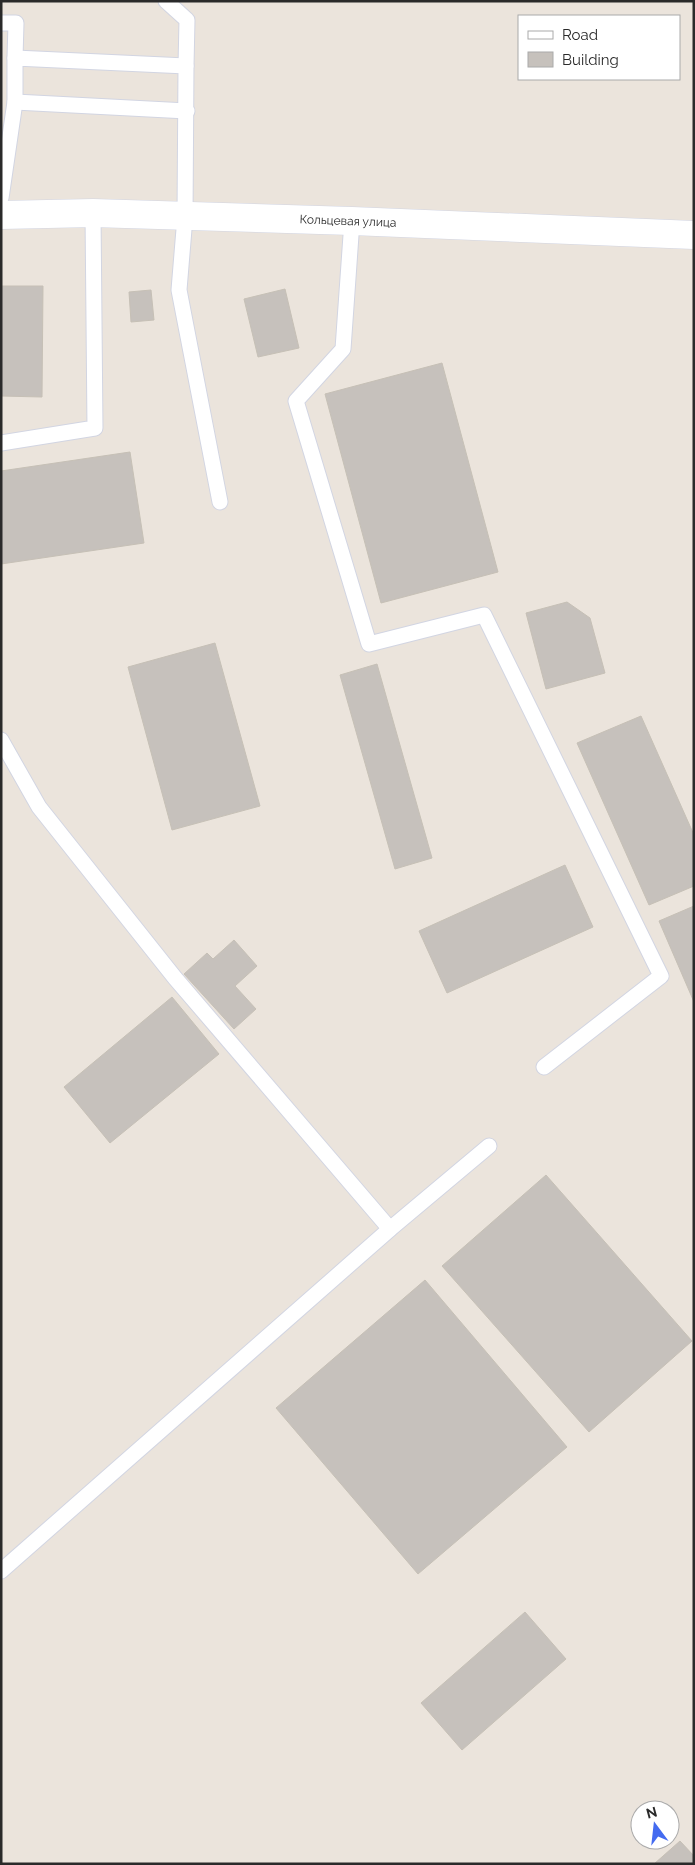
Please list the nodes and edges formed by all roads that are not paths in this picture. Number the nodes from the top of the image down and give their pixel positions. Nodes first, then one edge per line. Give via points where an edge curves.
1 (166, 1) edge
2 (1, 23) edge
3 (15, 58) junction
4 (186, 66) junction
5 (15, 102) junction
6 (187, 111) junction
7 (1, 198) edge
8 (93, 213) junction
9 (1, 215) edge
10 (185, 217) junction
11 (352, 220) junction
12 (694, 235) edge
13 (1, 443) edge
14 (220, 502) dead end
15 (1, 740) edge
16 (544, 1067) dead end
17 (489, 1146) dead end
18 (390, 1229) junction
19 (1, 1571) edge

1 - 4 lane via 187,20
2 - 3 lane via 16,23
3 - 4 lane
3 - 5 lane
4 - 6 lane
5 - 6 lane
5 - 7 lane
6 - 10 lane
8 - 9 main road, Кольцевая улица
8 - 10 main road, Кольцевая улица
8 - 13 lane via 95,428
10 - 11 main road, Кольцевая улица
10 - 14 lane via 179,290
11 - 12 main road, Кольцевая улица
11 - 16 lane via 343,349 296,401 369,644 484,615 662,976
15 - 18 lane via 39,808 176,978
17 - 18 lane
18 - 19 lane

